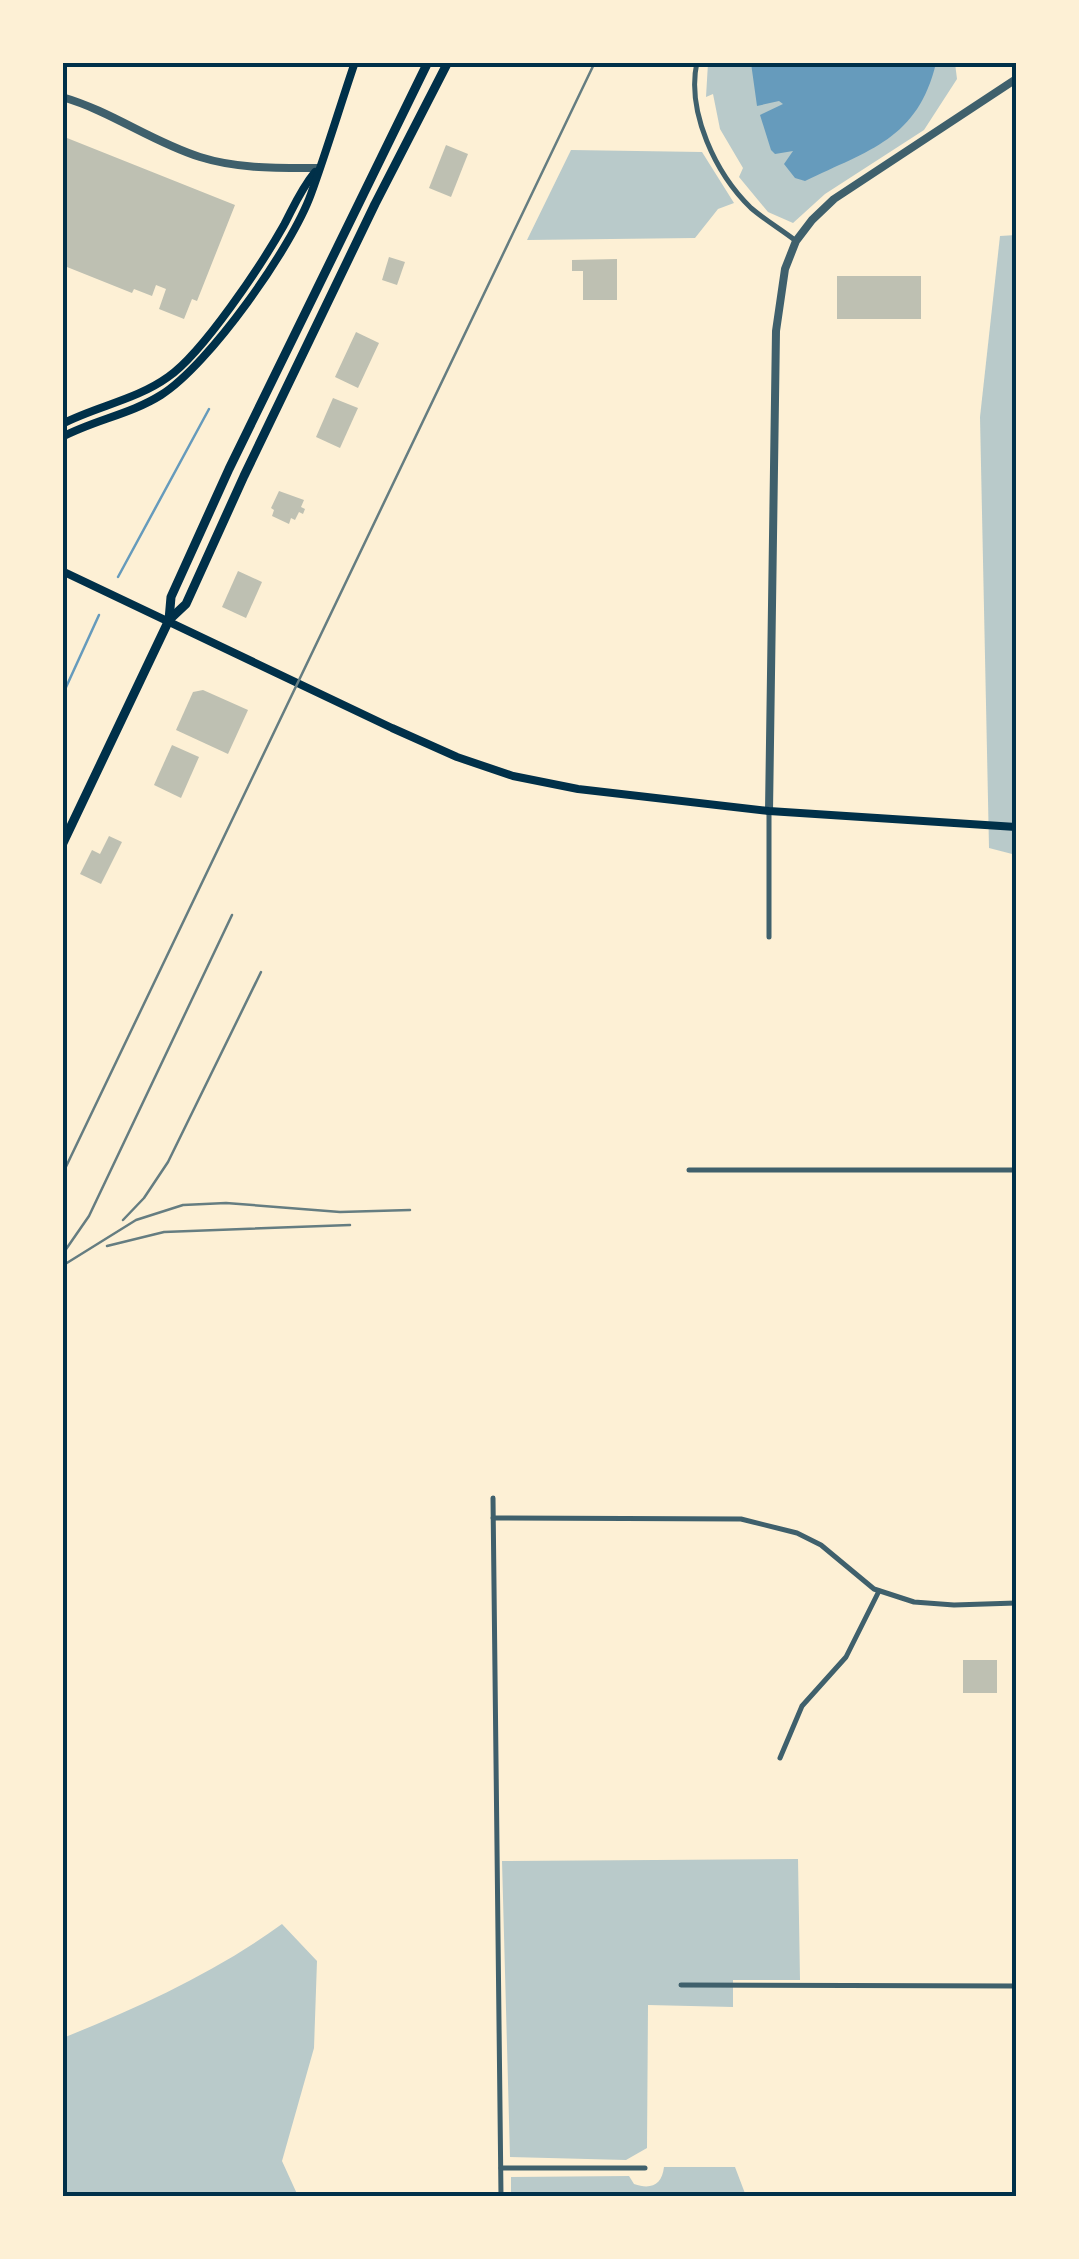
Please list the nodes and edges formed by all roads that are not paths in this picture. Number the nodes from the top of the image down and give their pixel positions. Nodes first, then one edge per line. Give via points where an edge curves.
1 (355, 62) edge
2 (428, 62) edge
3 (448, 62) edge
4 (698, 62) edge
5 (1016, 80) edge
6 (62, 97) edge
7 (318, 168) junction
8 (796, 241) junction
9 (330, 261) junction
10 (336, 285) junction
11 (62, 424) edge
12 (62, 437) edge
13 (62, 571) edge
14 (169, 620) junction
15 (769, 811) junction
16 (1016, 826) edge
17 (62, 845) edge
18 (769, 936) dead end
19 (689, 1170) dead end
20 (1016, 1170) edge
21 (493, 1498) dead end
22 (493, 1518) junction
23 (879, 1591) junction
24 (1016, 1603) edge
25 (780, 1758) dead end
26 (681, 1985) dead end
27 (1016, 1986) edge
28 (501, 2168) junction
29 (645, 2168) dead end
30 (500, 2196) edge

1 - 7 main road
2 - 9 highway
3 - 10 highway
4 - 8 street via 696,96 710,149 750,207
5 - 8 street via 834,199
6 - 7 street via 196,156 254,168
7 - 11 main road via 185,364 141,393
7 - 12 main road via 293,230 204,360 154,400
8 - 15 street via 776,332
9 - 10 highway
9 - 14 highway via 171,597
10 - 14 highway via 186,604
13 - 14 main road
14 - 15 main road via 392,728 513,776
14 - 17 highway
15 - 16 main road
15 - 18 street
19 - 20 street
21 - 22 street
22 - 23 street via 772,1525 821,1545
22 - 28 street
23 - 24 street via 914,1602
23 - 25 street via 846,1657 802,1706
26 - 27 street
28 - 29 street
28 - 30 street

